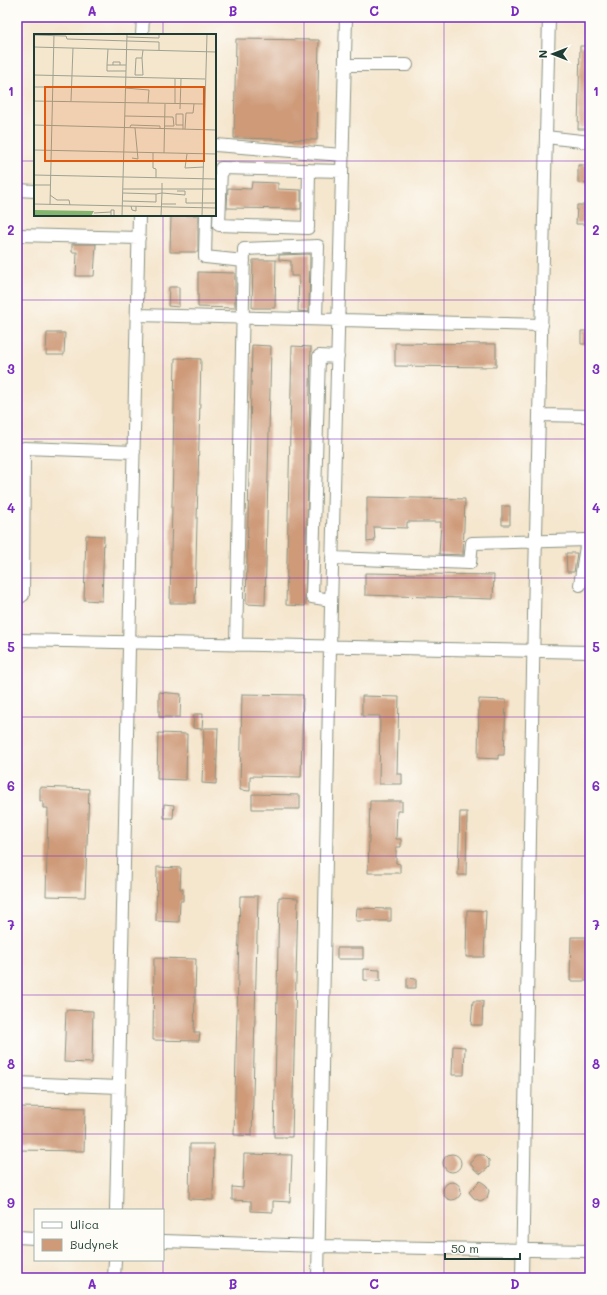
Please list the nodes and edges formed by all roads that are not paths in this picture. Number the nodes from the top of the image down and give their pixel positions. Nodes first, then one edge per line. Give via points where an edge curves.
1 (143, 17) edge
2 (346, 17) edge
3 (549, 17) edge
4 (142, 34) edge
5 (344, 65) junction
6 (407, 65) dead end
7 (546, 137) junction
8 (590, 142) edge
9 (216, 145) edge
10 (342, 155) junction
11 (309, 170) junction
12 (342, 171) junction
13 (17, 190) edge
14 (34, 191) edge
15 (139, 216) edge
16 (206, 216) edge
17 (17, 235) edge
18 (139, 238) junction
19 (244, 261) junction
20 (137, 314) junction
21 (243, 317) junction
22 (316, 320) junction
23 (338, 320) junction
24 (542, 325) junction
25 (338, 357) junction
26 (540, 415) junction
27 (590, 416) edge
28 (134, 452) junction
29 (536, 542) junction
30 (332, 558) junction
31 (580, 585) dead end
32 (17, 599) edge
33 (331, 600) junction
34 (17, 640) edge
35 (129, 642) junction
36 (236, 645) junction
37 (330, 647) junction
38 (533, 652) junction
39 (590, 652) edge
40 (17, 1083) edge
41 (118, 1086) junction
42 (116, 1209) edge
43 (17, 1237) edge
44 (34, 1238) edge
45 (164, 1241) edge
46 (319, 1246) junction
47 (523, 1251) junction
48 (590, 1252) edge
49 (115, 1261) edge
50 (114, 1278) edge
51 (318, 1278) edge
52 (522, 1278) edge

1 - 4 lane
2 - 5 lane
3 - 7 lane
5 - 6 lane
5 - 10 lane
7 - 8 lane
7 - 24 lane
9 - 10 lane
10 - 12 lane
11 - 11 lane via 221,168 219,225 308,228
11 - 12 lane
12 - 23 lane
13 - 14 lane
15 - 18 lane
16 - 19 lane via 205,257
17 - 18 lane
18 - 20 lane
19 - 21 lane
19 - 22 lane via 244,249 318,246
20 - 21 lane
20 - 28 lane
21 - 22 lane
21 - 36 lane
22 - 23 lane
23 - 24 lane
23 - 25 lane
24 - 26 lane
25 - 30 lane
25 - 33 lane via 319,356 312,597
26 - 27 lane
26 - 29 lane
28 - 32 lane via 24,448 23,595
28 - 35 lane
29 - 30 lane via 472,543 470,563
29 - 31 lane via 587,540
29 - 38 lane
30 - 33 lane
33 - 37 lane
34 - 35 lane
35 - 36 lane
35 - 41 lane
36 - 37 lane
37 - 38 lane
37 - 46 lane
38 - 39 lane
38 - 47 lane
40 - 41 lane
41 - 42 lane
43 - 44 lane
45 - 46 lane
46 - 47 lane
46 - 51 lane
47 - 48 lane
47 - 52 lane
49 - 50 lane

